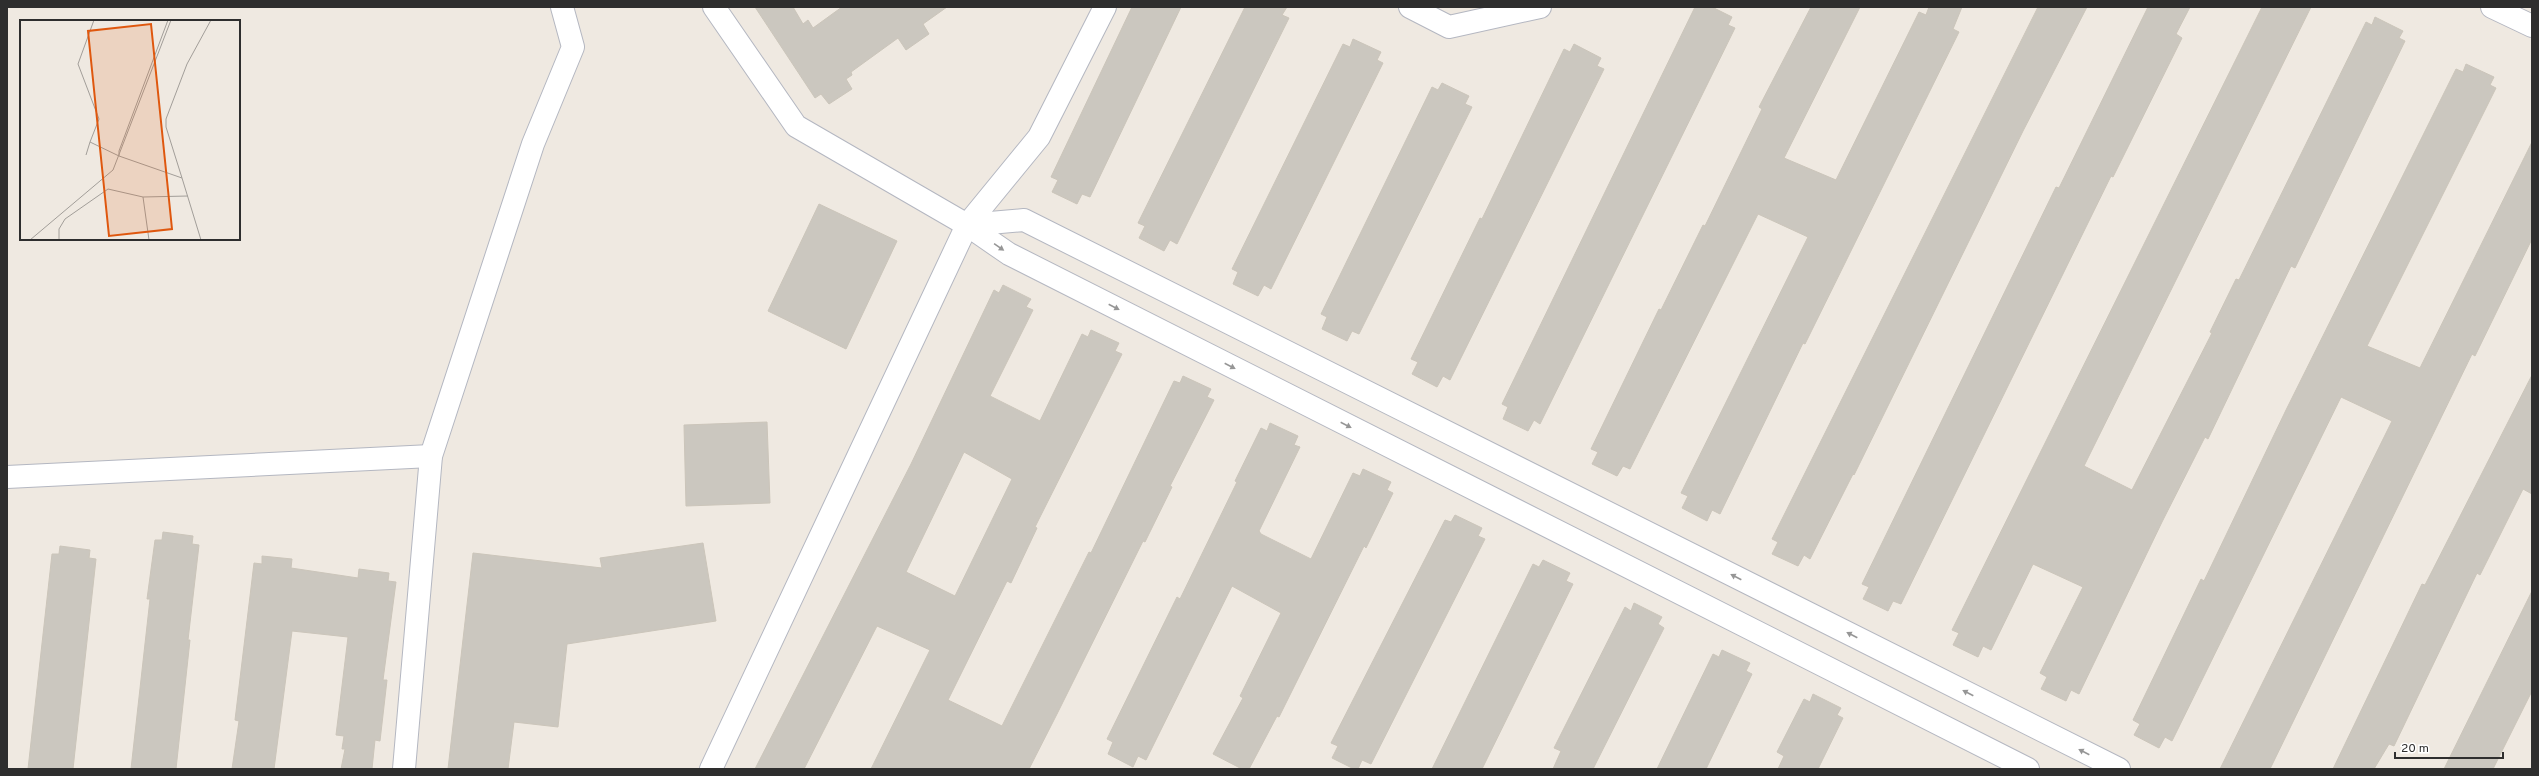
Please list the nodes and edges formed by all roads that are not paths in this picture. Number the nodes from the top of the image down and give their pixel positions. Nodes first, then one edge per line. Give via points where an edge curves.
1 (562, 7) edge
2 (714, 7) edge
3 (1105, 7) edge
4 (1410, 7) edge
5 (1540, 7) edge
6 (2492, 7) edge
7 (2532, 26) edge
8 (967, 225) junction
9 (431, 456) junction
10 (7, 477) edge
11 (404, 769) edge
12 (711, 769) edge
13 (2028, 769) edge
14 (2119, 769) edge

1 - 9 street via 573,47 533,144
2 - 8 street via 796,126
3 - 8 street via 1039,137
4 - 5 street via 1449,27
6 - 7 street
8 - 12 street
8 -> 13 street via 1009,254
14 -> 8 street via 1024,220
9 - 10 street
9 - 11 street

